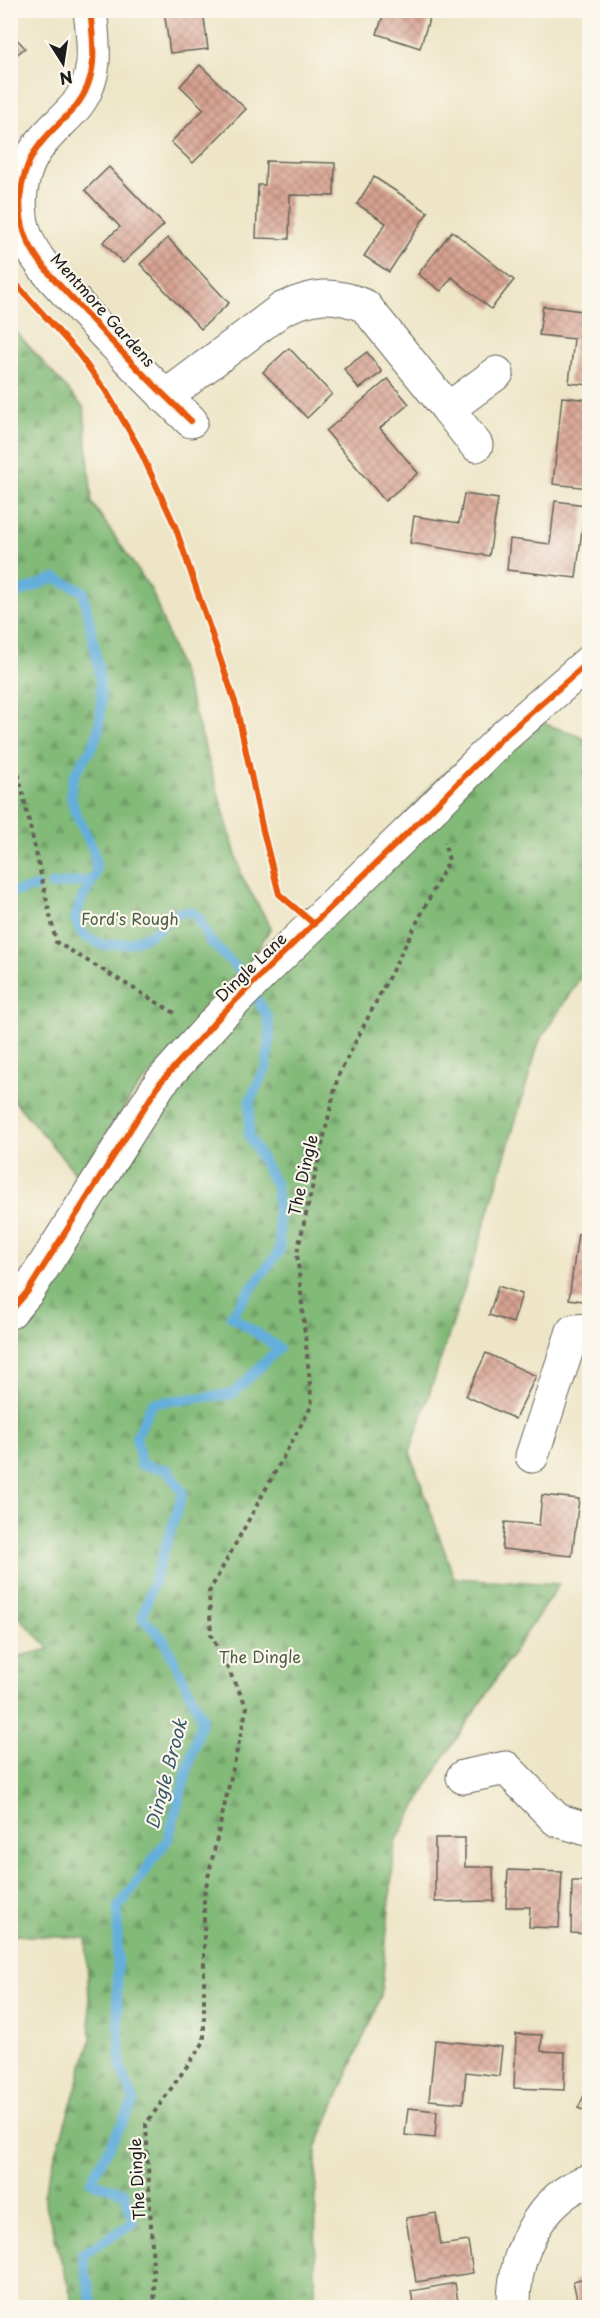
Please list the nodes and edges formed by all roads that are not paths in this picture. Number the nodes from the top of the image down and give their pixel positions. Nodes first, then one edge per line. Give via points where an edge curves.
1 (90, 10) edge
2 (497, 373) dead end
3 (165, 397) junction
4 (448, 410) junction
5 (191, 421) dead end
6 (476, 445) dead end
7 (590, 661) edge
8 (10, 1312) edge
9 (590, 1330) edge
10 (532, 1456) dead end
11 (463, 1777) dead end
12 (590, 1830) edge
13 (590, 2180) edge
14 (513, 2307) edge

1 - 3 street, Mentmore Gardens via 95,53 91,80 77,105 40,143 28,165 21,186 21,219 34,253 49,273
2 - 4 street
3 - 4 street via 282,309 303,299 327,296 347,298 365,306
3 - 5 street, Mentmore Gardens
4 - 6 street
7 - 8 street, Dingle Lane via 501,739 264,972 160,1083 28,1292
9 - 10 street via 573,1331
11 - 12 street via 506,1768 557,1820
13 - 14 street via 575,2185 549,2205 530,2234 518,2264

